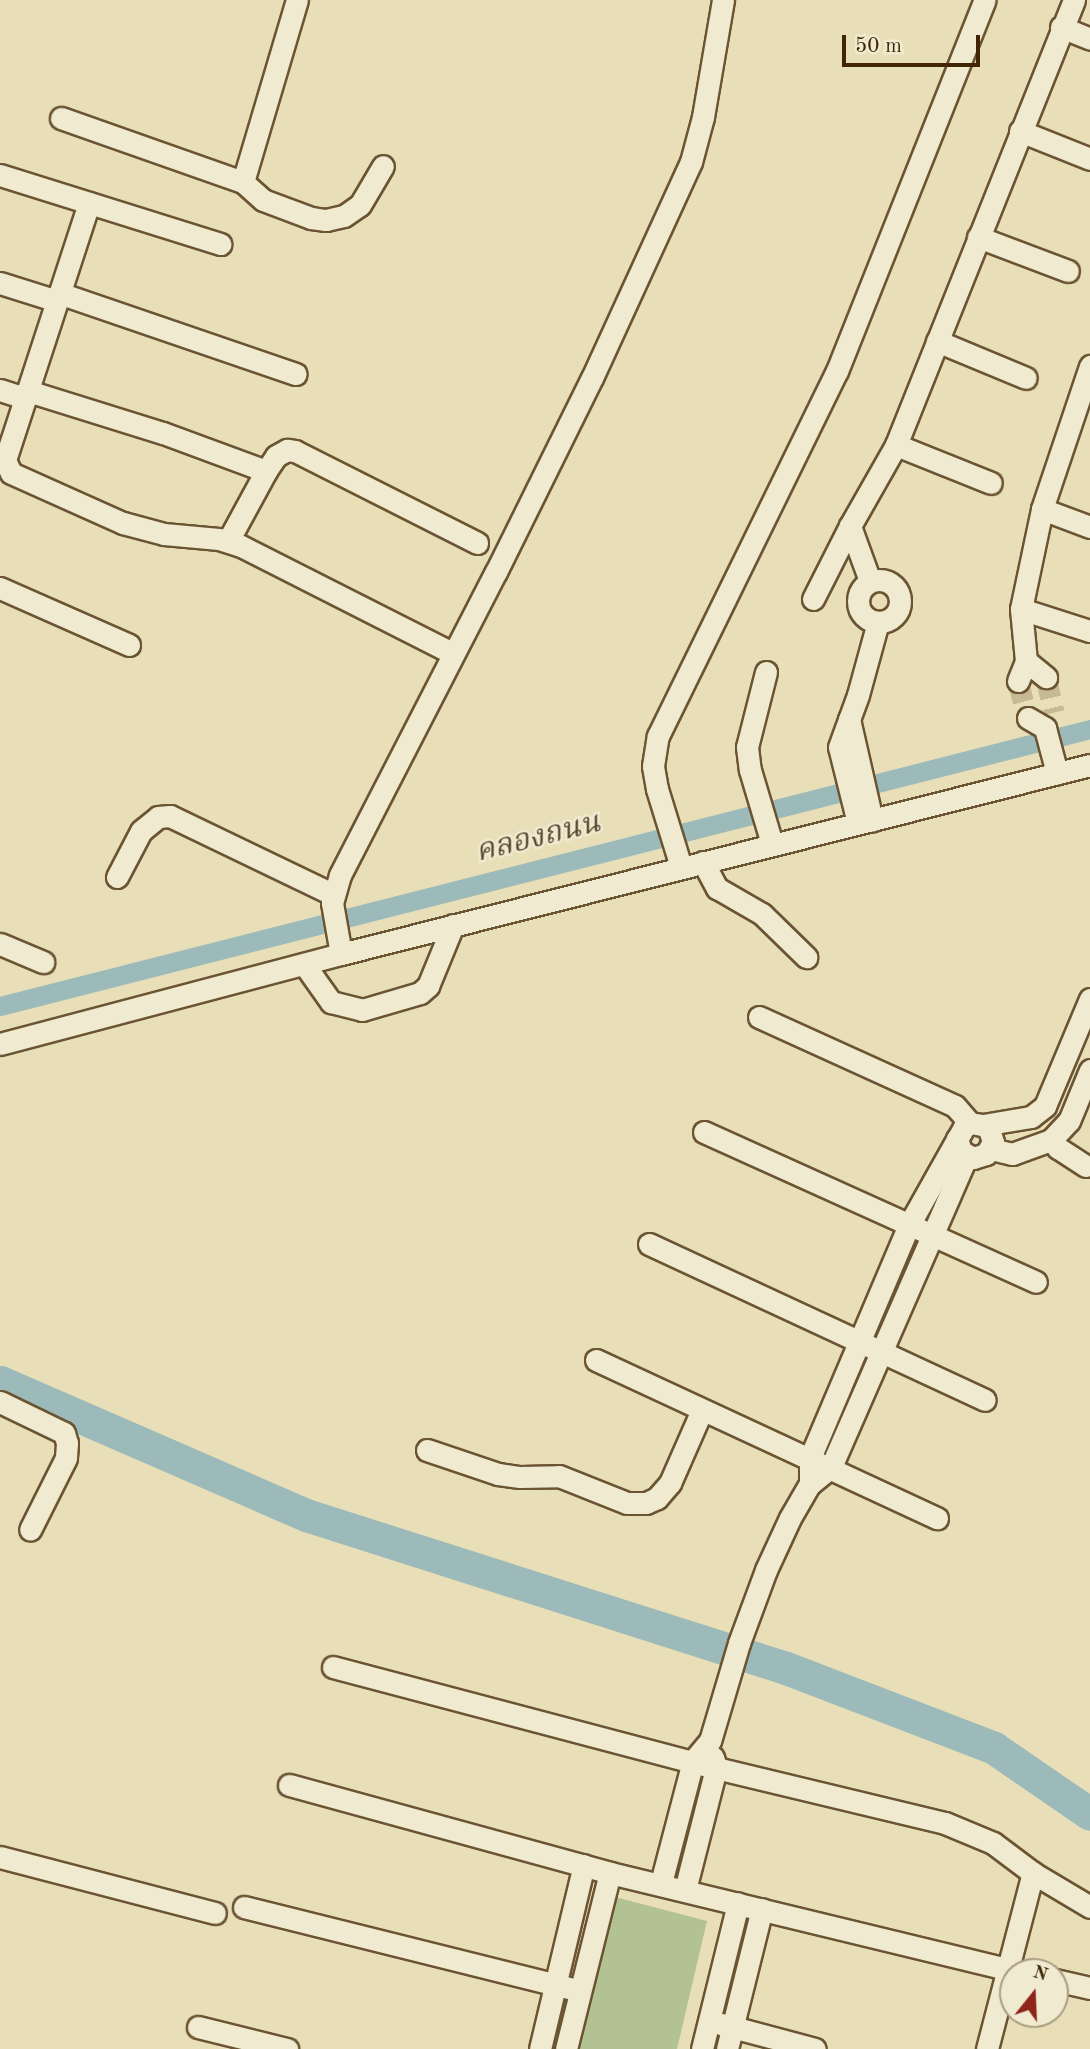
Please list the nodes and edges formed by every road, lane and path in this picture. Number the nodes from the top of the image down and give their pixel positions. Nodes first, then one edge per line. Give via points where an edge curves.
1 (298, 0) edge
2 (723, 0) edge
3 (985, 0) edge
4 (1074, 0) edge
5 (1061, 27) junction
6 (1090, 39) edge
7 (61, 118) dead end
8 (1020, 131) junction
9 (1090, 159) edge
10 (383, 166) dead end
11 (0, 175) edge
12 (243, 182) junction
13 (89, 203) junction
14 (978, 237) junction
15 (220, 244) dead end
16 (1068, 271) dead end
17 (0, 283) edge
18 (58, 297) junction
19 (937, 341) junction
20 (1090, 366) edge
21 (295, 374) dead end
22 (1026, 379) dead end
23 (0, 390) edge
24 (26, 395) junction
25 (1082, 414) edge
26 (896, 445) junction
27 (3, 468) edge
28 (266, 471) junction
29 (991, 483) dead end
30 (1042, 509) junction
31 (850, 526) junction
32 (1090, 527) edge
33 (228, 541) junction
34 (477, 543) dead end
35 (870, 581) junction
36 (0, 588) edge
37 (813, 599) dead end
38 (1021, 608) junction
39 (877, 622) junction
40 (1090, 631) edge
41 (130, 645) dead end
42 (452, 653) junction
43 (766, 672) dead end
44 (1046, 677) tunnel mouth
45 (1044, 723) tunnel mouth
46 (1090, 765) edge
47 (1056, 767) junction
48 (863, 814) junction
49 (770, 839) junction
50 (679, 860) junction
51 (704, 862) junction
52 (117, 877) dead end
53 (332, 899) junction
54 (453, 925) junction
55 (0, 944) edge
56 (340, 948) junction
57 (806, 957) dead end
58 (43, 962) dead end
59 (304, 964) junction
60 (1090, 999) edge
61 (759, 1017) dead end
62 (0, 1044) edge
63 (1090, 1070) edge
64 (704, 1132) dead end
65 (969, 1136) junction
66 (1051, 1140) junction
67 (1086, 1166) dead end
68 (909, 1225) junction
69 (933, 1237) junction
70 (649, 1244) dead end
71 (1036, 1282) dead end
72 (861, 1342) junction
73 (884, 1352) junction
74 (596, 1360) dead end
75 (985, 1400) dead end
76 (0, 1402) edge
77 (702, 1410) junction
78 (427, 1450) dead end
79 (810, 1458) junction
80 (831, 1467) junction
81 (810, 1484) junction
82 (937, 1518) dead end
83 (30, 1530) dead end
84 (333, 1667) dead end
85 (710, 1741) junction
86 (693, 1761) junction
87 (716, 1768) junction
88 (289, 1785) dead end
89 (0, 1857) edge
90 (584, 1865) junction
91 (610, 1873) junction
92 (1032, 1873) junction
93 (661, 1883) junction
94 (685, 1890) junction
95 (738, 1903) junction
96 (244, 1907) dead end
97 (1090, 1907) edge
98 (762, 1909) junction
99 (215, 1913) dead end
100 (1016, 1958) edge
101 (999, 1967) edge
102 (556, 1984) junction
103 (1069, 1984) edge
104 (1090, 1989) edge
105 (580, 1991) junction
106 (999, 2014) edge
107 (709, 2022) junction
108 (198, 2027) dead end
109 (732, 2027) junction
110 (287, 2049) edge
111 (540, 2049) edge
112 (566, 2049) edge
113 (702, 2049) edge
114 (727, 2049) edge
115 (815, 2049) edge
116 (987, 2049) edge

1 - 12 street
2 - 42 street via 691,162 592,378
3 - 50 street via 837,371 658,736 653,766 663,816
4 - 5 street
5 - 6 street
5 - 8 street
7 - 12 street
8 - 9 street
8 - 14 street
10 - 12 street via 360,205 344,216 326,220 263,200
11 - 13 street
13 - 15 street
13 - 18 street
14 - 16 street
14 - 19 street
17 - 18 street
18 - 21 street
18 - 24 street
19 - 22 street
19 - 26 street
20 - 25 street
23 - 24 street
24 - 27 street
24 - 28 street via 163,433
25 - 30 street
26 - 29 street
26 - 31 street
27 - 33 street via 123,523 164,534
28 - 33 street
28 - 34 street via 282,452 295,451
30 - 32 street
30 - 38 street
31 - 35 street
31 - 37 street
33 - 42 street
35 - 39 street via 862,587 857,604 868,620
35 - 39 street via 889,582 900,597 895,615
36 - 41 street
38 - 40 street
38 - 44 street via 1022,671
39 - 48 street via 849,719 852,766
42 - 53 street
43 - 49 street via 747,747
45 - 47 street
46 - 47 street
47 - 48 street
48 - 49 street
49 - 51 street
50 - 51 street
50 - 54 street
51 - 57 street via 717,888 762,914
52 - 53 street via 141,831 158,817 170,816
53 - 56 street
54 - 56 street
54 - 59 street via 428,986 420,993 362,1010 331,1002
55 - 58 street
56 - 59 street
59 - 62 street
60 - 65 street via 1045,1106 1031,1118
61 - 65 street via 955,1106
63 - 66 street via 1069,1121
64 - 68 street
65 - 66 street via 980,1157 991,1149 1012,1154
65 - 68 street
65 - 69 street
66 - 67 street
68 - 69 street
68 - 72 street
69 - 71 street
69 - 73 street
70 - 72 street
72 - 73 street
72 - 79 street
73 - 75 street
73 - 80 street
74 - 77 street
76 - 83 street via 64,1433 67,1443 66,1458
77 - 78 street via 670,1483 646,1503 627,1503 559,1476 498,1474
77 - 79 street
79 - 80 street
79 - 81 street
80 - 81 street
80 - 82 street
81 - 85 street via 766,1570
84 - 86 street
85 - 86 street
85 - 87 street
86 - 87 street
86 - 93 street
87 - 92 street via 954,1826 993,1843
87 - 94 street
88 - 90 street
89 - 99 street
90 - 91 street
90 - 102 street
91 - 93 street
91 - 105 street
92 - 97 street
92 - 100 street
93 - 94 street
94 - 95 street
95 - 98 street
95 - 107 street
96 - 102 street
98 - 101 street
98 - 109 street
102 - 105 street
102 - 111 street
103 - 104 street
105 - 112 street
106 - 116 street
107 - 109 street
107 - 113 street
108 - 110 street
109 - 114 street
109 - 115 street

